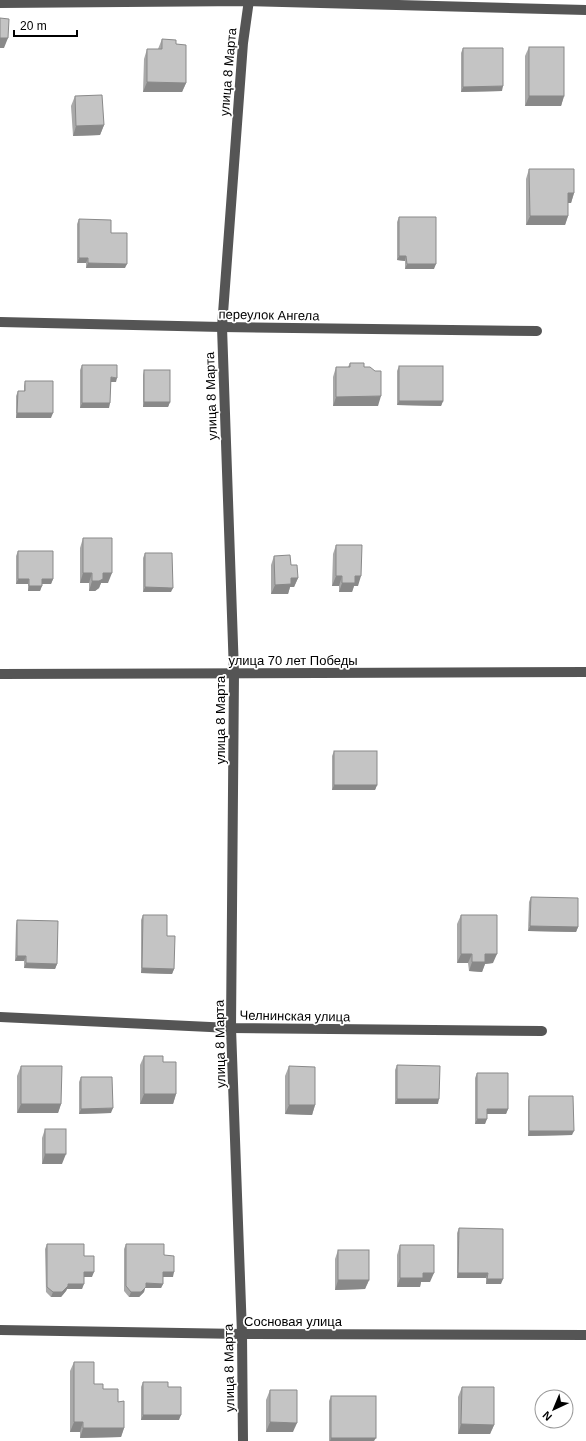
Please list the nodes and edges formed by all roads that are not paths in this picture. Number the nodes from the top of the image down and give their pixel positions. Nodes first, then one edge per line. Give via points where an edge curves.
1 (249, 0) edge
2 (0, 3) edge
3 (586, 10) edge
4 (0, 322) edge
5 (222, 327) junction
6 (537, 331) dead end
7 (586, 672) edge
8 (234, 673) junction
9 (0, 674) edge
10 (0, 1017) edge
11 (231, 1028) junction
12 (542, 1031) dead end
13 (0, 1330) edge
14 (242, 1334) junction
15 (586, 1335) edge
16 (242, 1441) edge

1 - 2 street
1 - 3 street
1 - 5 street, улица 8 Марта via 243,43
4 - 5 street, переулок Ангела
5 - 6 street, переулок Ангела
5 - 8 street, улица 8 Марта
7 - 8 street, улица 70 лет Победы
8 - 9 street, улица 70 лет Победы
8 - 11 street, улица 8 Марта
10 - 11 street, Челнинская улица
11 - 12 street, Челнинская улица
11 - 14 street, улица 8 Марта
13 - 14 street, Сосновая улица
14 - 15 street, Сосновая улица
14 - 16 street, улица 8 Марта

